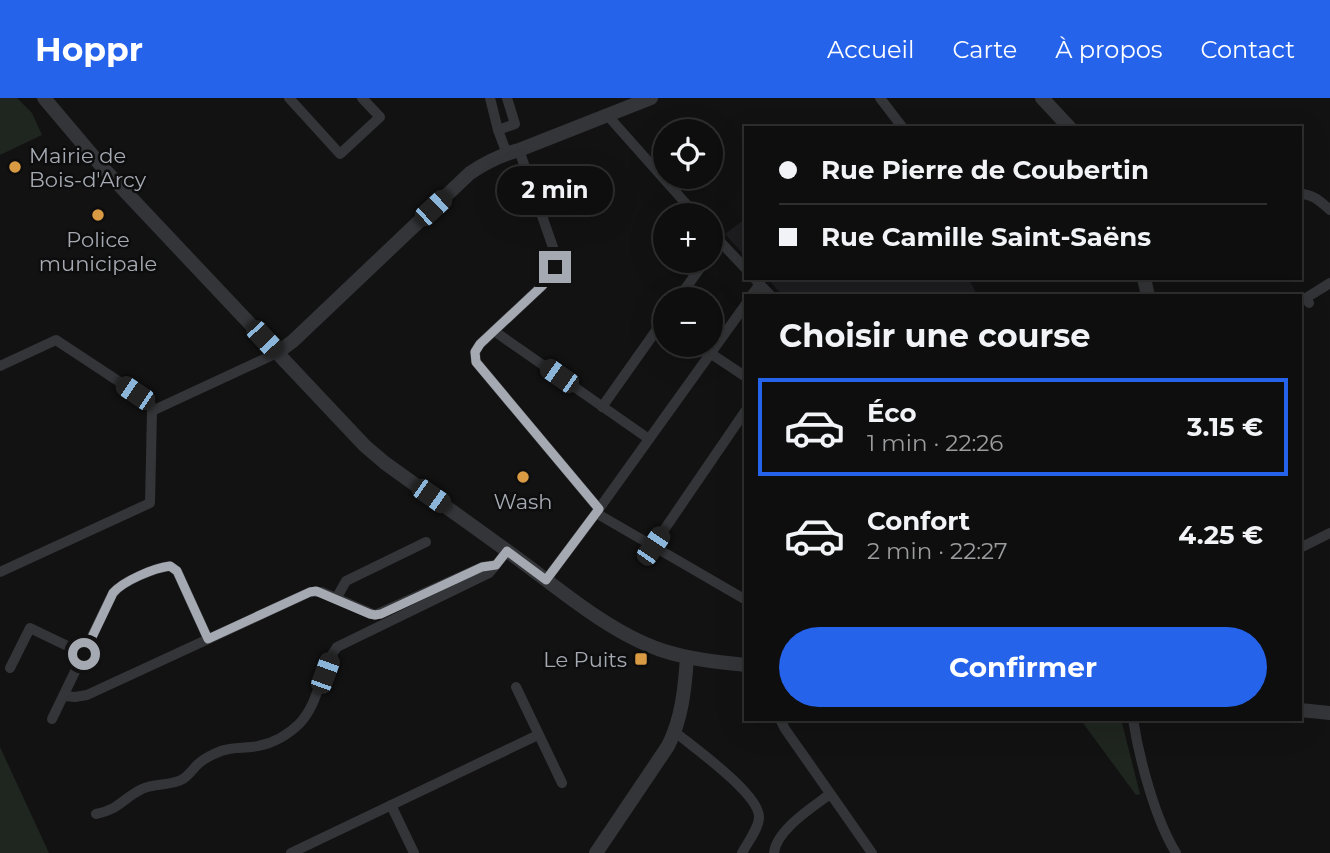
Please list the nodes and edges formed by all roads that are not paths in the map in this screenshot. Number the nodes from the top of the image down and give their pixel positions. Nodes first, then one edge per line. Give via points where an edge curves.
1 (32, 98) edge
2 (44, 98) edge
3 (289, 98) edge
4 (362, 98) edge
5 (490, 98) edge
6 (507, 98) edge
7 (651, 98) edge
8 (880, 98) edge
9 (1042, 98) edge
10 (608, 116) junction
11 (901, 126) edge
12 (1068, 126) edge
13 (498, 130) junction
14 (85, 148) junction
15 (513, 152) junction
16 (1302, 194) edge
17 (685, 203) edge
18 (1330, 210) edge
19 (723, 245) edge
20 (744, 267) edge
21 (757, 281) edge
22 (1330, 284) edge
23 (769, 294) edge
24 (1309, 303) dead end
25 (744, 307) edge
26 (494, 331) junction
27 (653, 335) edge
28 (723, 335) edge
29 (277, 353) junction
30 (707, 357) edge
31 (716, 357) edge
32 (0, 366) edge
33 (744, 376) edge
34 (602, 407) junction
35 (152, 411) junction
36 (744, 413) edge
37 (649, 439) junction
38 (598, 511) junction
39 (1330, 533) edge
40 (426, 542) dead end
41 (653, 546) junction
42 (1302, 547) edge
43 (507, 551) junction
44 (496, 565) junction
45 (0, 572) edge
46 (546, 580) junction
47 (336, 598) junction
48 (744, 599) edge
49 (208, 639) junction
50 (84, 654) junction
51 (687, 657) junction
52 (744, 665) edge
53 (10, 668) dead end
54 (516, 687) dead end
55 (64, 696) junction
56 (1302, 710) edge
57 (1330, 713) edge
58 (52, 719) dead end
59 (781, 721) edge
60 (1133, 721) edge
61 (675, 732) junction
62 (538, 735) junction
63 (562, 783) dead end
64 (830, 794) junction
65 (391, 805) junction
66 (96, 814) dead end
67 (1171, 851) edge
68 (291, 853) edge
69 (414, 853) edge
70 (596, 853) edge
71 (742, 853) edge
72 (774, 853) edge
73 (872, 853) edge

1 - 14 street
2 - 14 street
3 - 4 street via 340,154 380,117
5 - 13 street
6 - 13 street via 515,124
7 - 10 street
8 - 11 street
9 - 12 street
10 - 15 street
10 - 17 street
13 - 15 street
14 - 29 street
15 - 26 street via 555,253 555,267 542,286
15 - 29 street via 470,173
16 - 18 street
19 - 20 street
21 - 23 street
22 - 24 street via 1306,298
25 - 28 street
26 - 34 street
26 - 38 street via 475,352 476,362
27 - 34 street
29 - 35 street
29 - 43 street via 365,446
30 - 37 street
31 - 33 street
32 - 35 street via 56,340 150,402
34 - 37 street
35 - 45 street via 150,503
36 - 41 street
37 - 38 street
38 - 41 street
38 - 46 street
39 - 42 street
40 - 47 street via 346,580
41 - 48 street
43 - 44 street
43 - 46 street
44 - 47 street via 375,615
44 - 66 street via 489,573 337,647 310,709 289,733 258,747 219,751 181,780 143,788 109,812
46 - 51 street via 629,636
47 - 49 street via 310,592
49 - 50 street via 177,571 160,567 118,586
49 - 55 street via 87,695
50 - 53 street via 30,628
50 - 55 street
51 - 52 street
51 - 61 street
54 - 62 street
55 - 58 street
56 - 57 street
59 - 64 street
60 - 67 street via 1152,798
61 - 70 street
61 - 71 street via 746,791 756,806 757,824
62 - 63 street
62 - 65 street
64 - 72 street via 792,825
64 - 73 street
65 - 68 street
65 - 69 street

